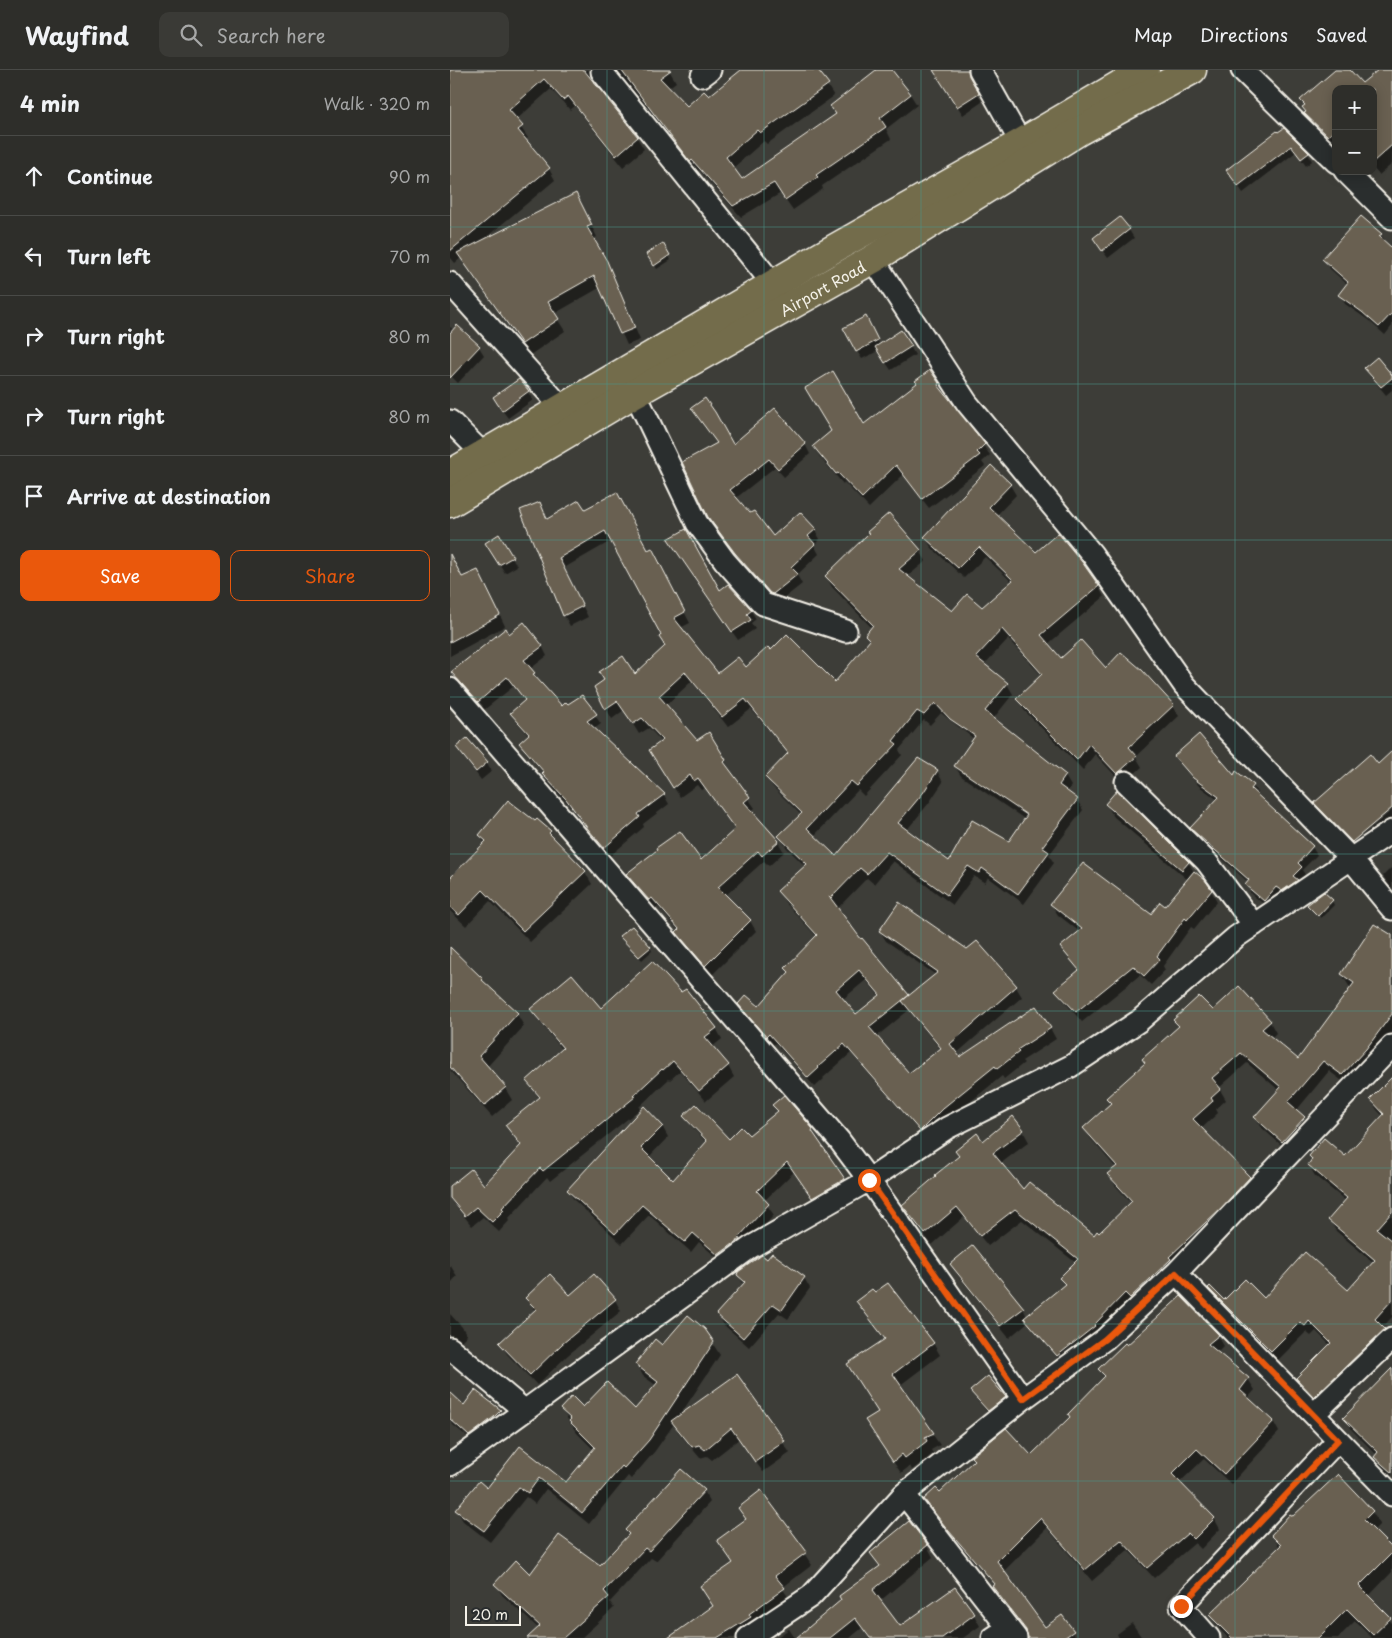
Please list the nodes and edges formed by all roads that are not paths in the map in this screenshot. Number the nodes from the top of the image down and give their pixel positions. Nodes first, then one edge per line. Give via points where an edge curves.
1 (980, 70) edge
2 (1145, 70) edge
3 (1192, 70) edge
4 (1242, 70) edge
5 (602, 72) dead end
6 (1021, 143) junction
7 (1332, 158) edge
8 (1349, 175) edge
9 (1392, 218) edge
10 (873, 259) junction
11 (450, 283) edge
12 (773, 284) junction
13 (635, 393) junction
14 (562, 408) junction
15 (450, 421) edge
16 (483, 454) junction
17 (450, 474) edge
18 (450, 503) edge
19 (846, 631) dead end
20 (450, 689) edge
21 (1126, 782) dead end
22 (1392, 831) edge
23 (1351, 859) junction
24 (1392, 909) edge
25 (1254, 925) junction
26 (1392, 1046) edge
27 (869, 1180) junction
28 (1176, 1273) junction
29 (1392, 1339) edge
30 (450, 1348) edge
31 (1023, 1399) junction
32 (524, 1410) junction
33 (1314, 1414) junction
34 (1338, 1440) junction
35 (450, 1465) edge
36 (904, 1494) junction
37 (1392, 1495) edge
38 (1006, 1635) edge
39 (748, 1638) edge
40 (1209, 1638) edge

1 - 6 street
2 - 6 highway, Airport Road
3 - 10 highway, Airport Road via 1079,131
4 - 7 street
5 - 12 street
6 - 12 highway, Airport Road
8 - 9 street
10 - 13 highway, Airport Road
10 - 23 street via 968,403 1092,554 1184,685
11 - 14 street
12 - 14 highway, Airport Road
13 - 18 highway, Airport Road
13 - 19 street via 697,523 763,604
14 - 16 highway, Airport Road
15 - 16 street
16 - 17 highway, Airport Road
20 - 27 street via 839,1140
21 - 25 street via 1206,861
22 - 23 street
23 - 24 street
23 - 25 street
25 - 27 street via 1139,1021 1071,1066 947,1128
26 - 28 street
27 - 31 street
27 - 32 street via 751,1246
28 - 31 street via 1105,1339
28 - 33 street
29 - 33 street
30 - 32 street
31 - 36 street
32 - 35 street
33 - 34 street
34 - 37 street
34 - 40 street via 1181,1606
36 - 38 street
36 - 39 street via 811,1596

